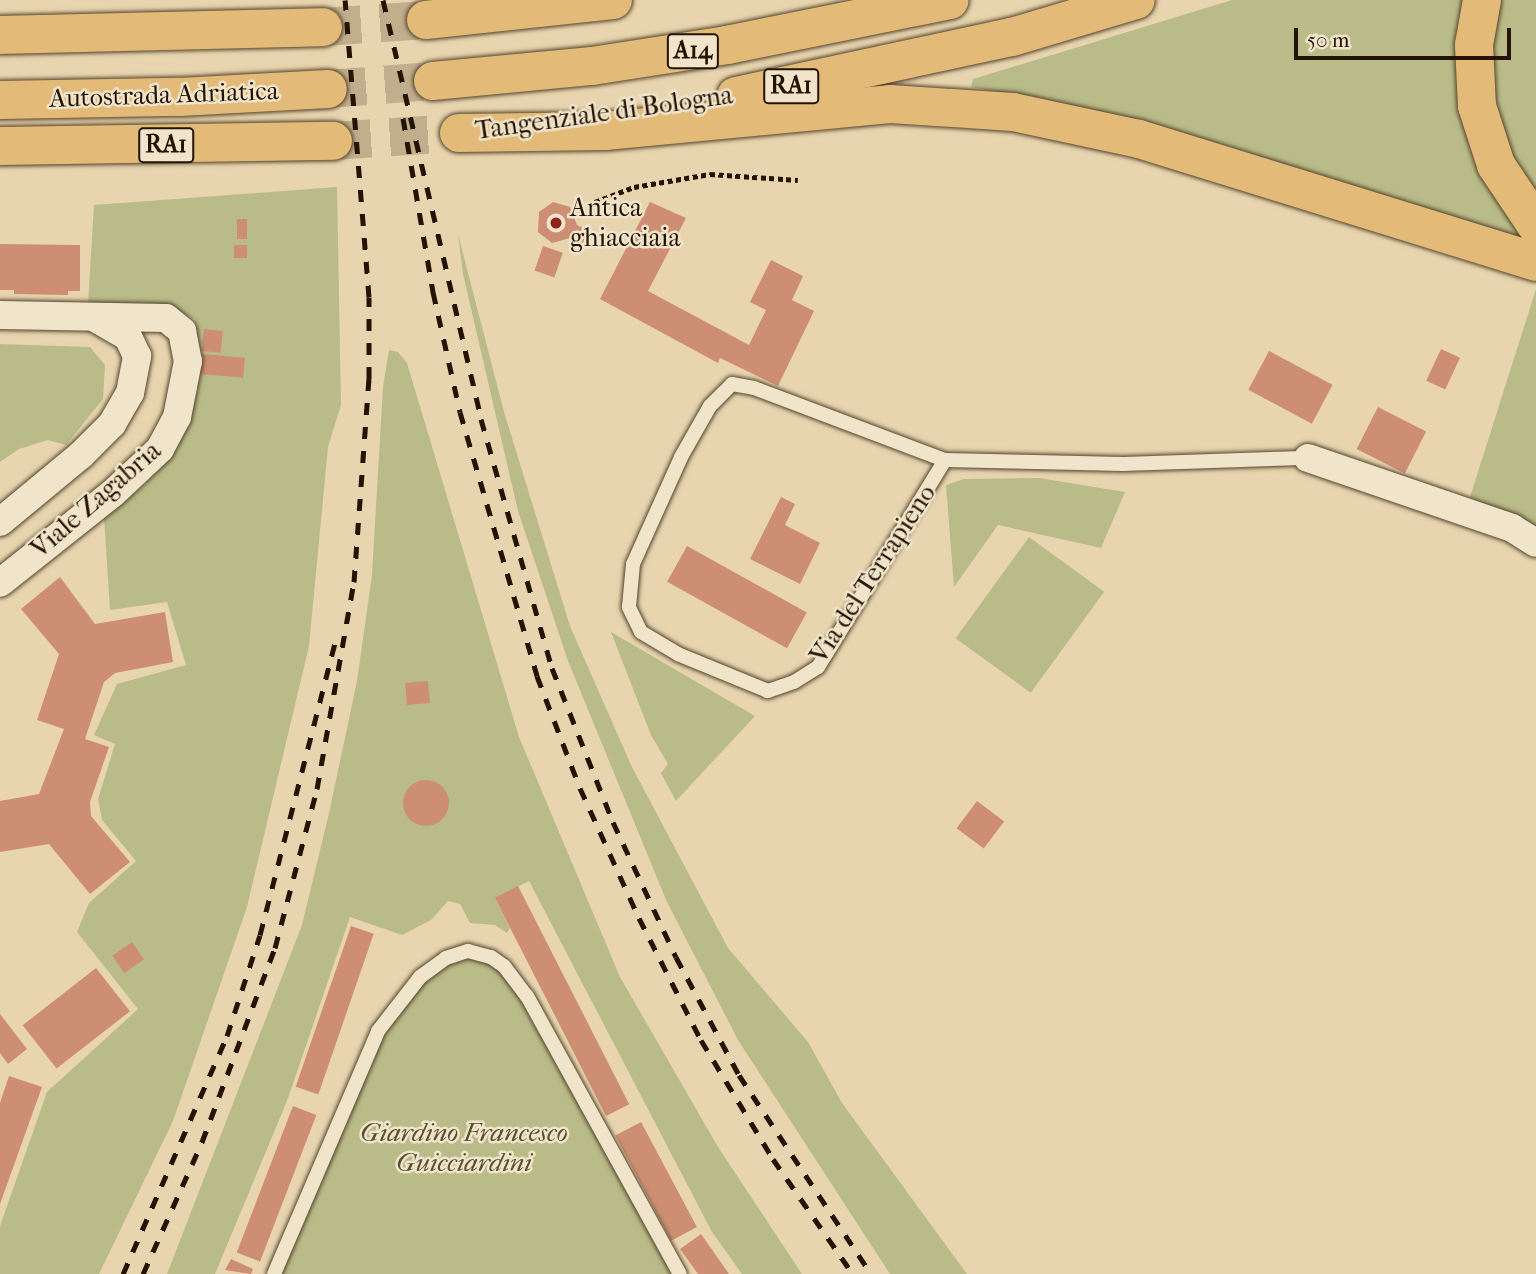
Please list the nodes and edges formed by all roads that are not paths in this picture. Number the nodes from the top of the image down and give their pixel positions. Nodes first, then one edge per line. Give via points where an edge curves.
1 (612, 0) edge
2 (950, 0) edge
3 (1136, 0) edge
4 (1482, 0) edge
5 (426, 20) tunnel mouth
6 (323, 27) tunnel mouth
7 (0, 35) edge
8 (433, 81) tunnel mouth
9 (328, 89) tunnel mouth
10 (0, 100) edge
11 (333, 141) tunnel mouth
12 (0, 146) edge
13 (1536, 225) edge
14 (1536, 262) edge
15 (0, 315) edge
16 (90, 317) junction
17 (1308, 458) joint
18 (945, 460) junction
19 (0, 522) edge
20 (1536, 543) edge
21 (0, 583) edge
22 (274, 1274) edge
23 (680, 1274) edge

1 - 5 highway
2 - 8 highway, A14 via 727,45 592,66
3 - 14 highway, Tangenziale di Bologna / RA1 via 1012,37 775,90 615,115 449,133 605,131 890,104 1013,112 1139,139
4 - 13 highway via 1474,45 1477,106 1496,165
6 - 7 highway
9 - 10 highway, Autostrada Adriatica
11 - 12 highway, RA1
15 - 16 street
16 - 19 street, Viale Zagabria via 113,324 128,337 137,356 130,393 112,424 81,456
16 - 21 street, Viale Zagabria via 166,317 182,331 188,361 177,417 160,449 113,493
17 - 18 lane, Via del Terrapieno via 1123,464
17 - 20 street, Via del Terrapieno via 1512,528
18 - 18 lane, Via del Terrapieno via 754,388 732,384 710,406 681,457 633,564 629,607 641,632 678,654 768,691 794,682 818,667
22 - 23 lane via 377,1031 420,977 446,958 468,951 492,957 527,996

